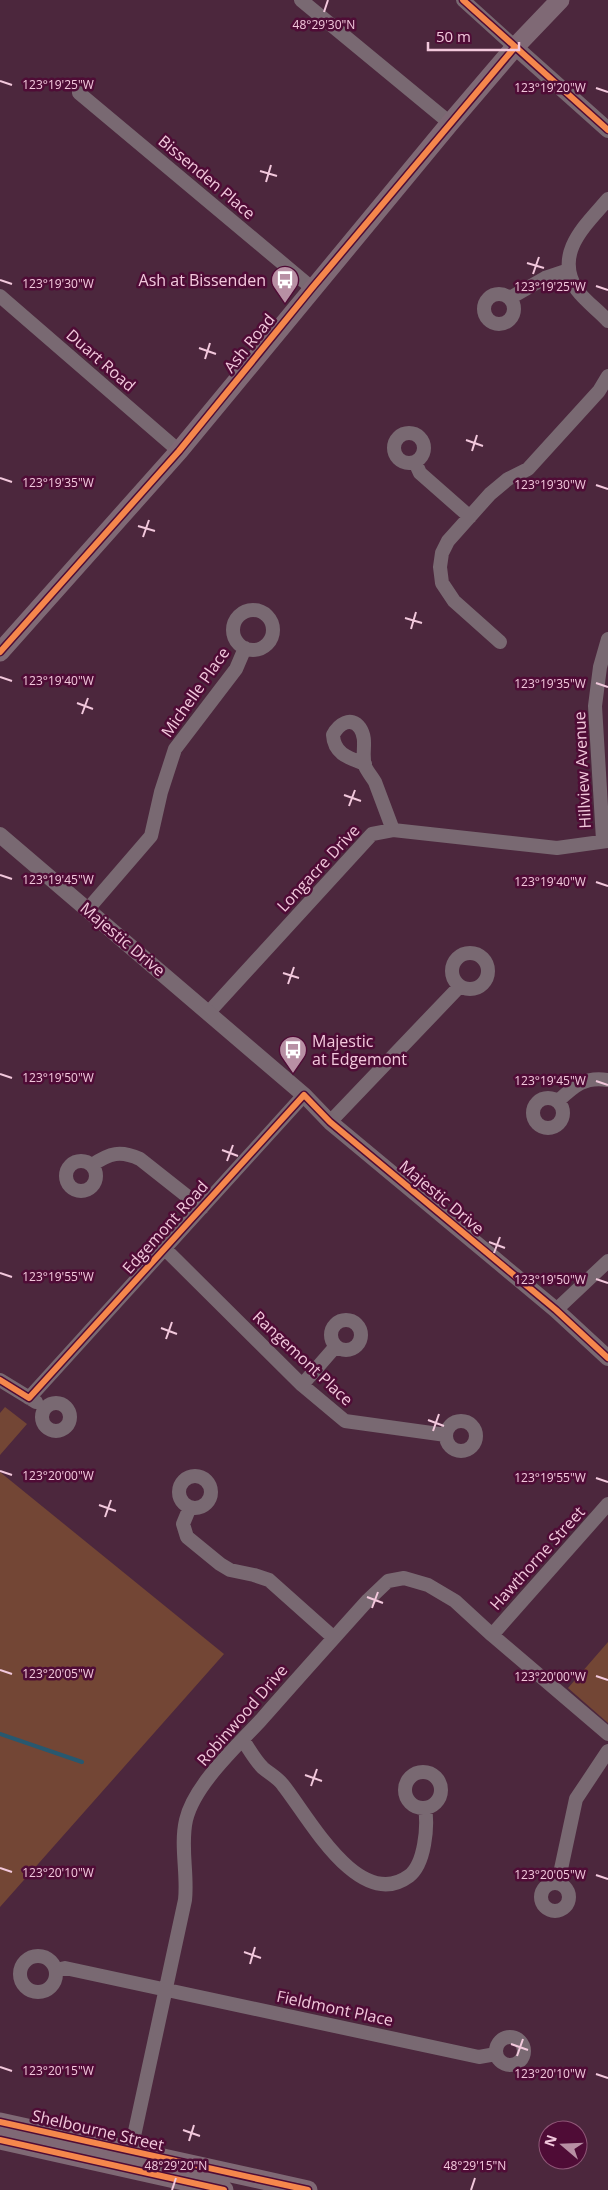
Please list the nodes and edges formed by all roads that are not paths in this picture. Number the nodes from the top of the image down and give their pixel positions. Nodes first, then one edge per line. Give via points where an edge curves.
1 (301, 0) edge
2 (463, 0) edge
3 (560, 0) edge
4 (515, 47) junction
5 (79, 93) dead end
6 (450, 123) junction
7 (608, 130) edge
8 (608, 199) edge
9 (569, 270) junction
10 (312, 288) junction
11 (0, 296) edge
12 (510, 298) dead end
13 (608, 321) edge
14 (608, 376) edge
15 (179, 451) junction
16 (415, 462) dead end
17 (470, 517) junction
18 (608, 639) edge
19 (500, 642) dead end
20 (246, 648) dead end
21 (0, 652) edge
22 (364, 764) dead end
23 (392, 830) junction
24 (0, 835) edge
25 (606, 840) edge
26 (88, 909) junction
27 (460, 986) dead end
28 (209, 1012) junction
29 (608, 1080) edge
30 (304, 1095) junction
31 (558, 1101) dead end
32 (330, 1122) junction
33 (92, 1165) dead end
34 (202, 1208) junction
35 (164, 1248) junction
36 (608, 1261) edge
37 (556, 1310) junction
38 (336, 1346) dead end
39 (608, 1358) edge
40 (0, 1380) edge
41 (302, 1385) junction
42 (29, 1398) junction
43 (45, 1408) dead end
44 (446, 1434) dead end
45 (608, 1504) edge
46 (190, 1506) dead end
47 (492, 1635) junction
48 (334, 1638) junction
49 (608, 1734) edge
50 (243, 1740) junction
51 (608, 1751) edge
52 (425, 1808) dead end
53 (558, 1883) dead end
54 (56, 1970) dead end
55 (167, 1990) junction
56 (496, 2054) dead end
57 (0, 2122) edge
58 (0, 2140) edge
59 (128, 2161) junction
60 (224, 2190) edge
61 (308, 2190) edge

1 - 6 street
2 - 4 street
3 - 4 main road, Ash Road
4 - 6 main road, Ash Road
4 - 7 street
5 - 10 street, Bissenden Place
6 - 10 main road, Ash Road
8 - 9 street via 582,228 571,248
9 - 12 street via 545,278
9 - 13 street via 578,290
10 - 15 main road, Ash Road
11 - 15 street, Duart Road
14 - 17 street via 599,391 528,469 508,479
15 - 21 main road, Ash Road
16 - 17 street via 420,473
17 - 19 street via 448,541 442,553 442,583 454,601
18 - 25 street, Hillview Avenue via 600,667 595,706
20 - 26 street, Michelle Place via 236,669 175,749 151,836
22 - 23 street
23 - 25 street, Longacre Drive via 557,848
23 - 28 street, Longacre Drive via 372,834
24 - 26 street, Majestic Drive
26 - 28 street, Majestic Drive
27 - 32 street
28 - 30 street, Majestic Drive
29 - 31 street via 589,1079 577,1083
30 - 32 street, Majestic Drive
30 - 34 street, Edgemont Road
32 - 37 street, Majestic Drive
33 - 34 street via 108,1154 129,1154 140,1159
34 - 35 street, Edgemont Road
35 - 41 street, Rangemont Place
35 - 42 street, Edgemont Road
36 - 37 street
37 - 39 street, Majestic Drive
38 - 41 street
40 - 42 street
41 - 44 street, Rangemont Place via 345,1421
42 - 43 street
45 - 47 street, Hawthorne Street
46 - 48 street via 183,1524 187,1537 230,1570 268,1580
47 - 48 street, Robinwood Drive via 455,1601 428,1585 404,1578 388,1581
47 - 49 street, Robinwood Drive
48 - 50 street, Robinwood Drive
50 - 52 street via 262,1767 282,1783 329,1849 340,1861 373,1883 399,1882 419,1862 428,1823
50 - 55 street, Robinwood Drive via 201,1788 186,1820 185,1900
51 - 53 street via 576,1799
54 - 55 street, Fieldmont Place via 65,1968
55 - 56 street, Fieldmont Place via 479,2057
55 - 59 street, Robinwood Drive
57 - 59 main road, Shelbourne Street
58 - 59 main road, Shelbourne Street
59 - 60 main road, Shelbourne Street
59 - 61 main road, Shelbourne Street

